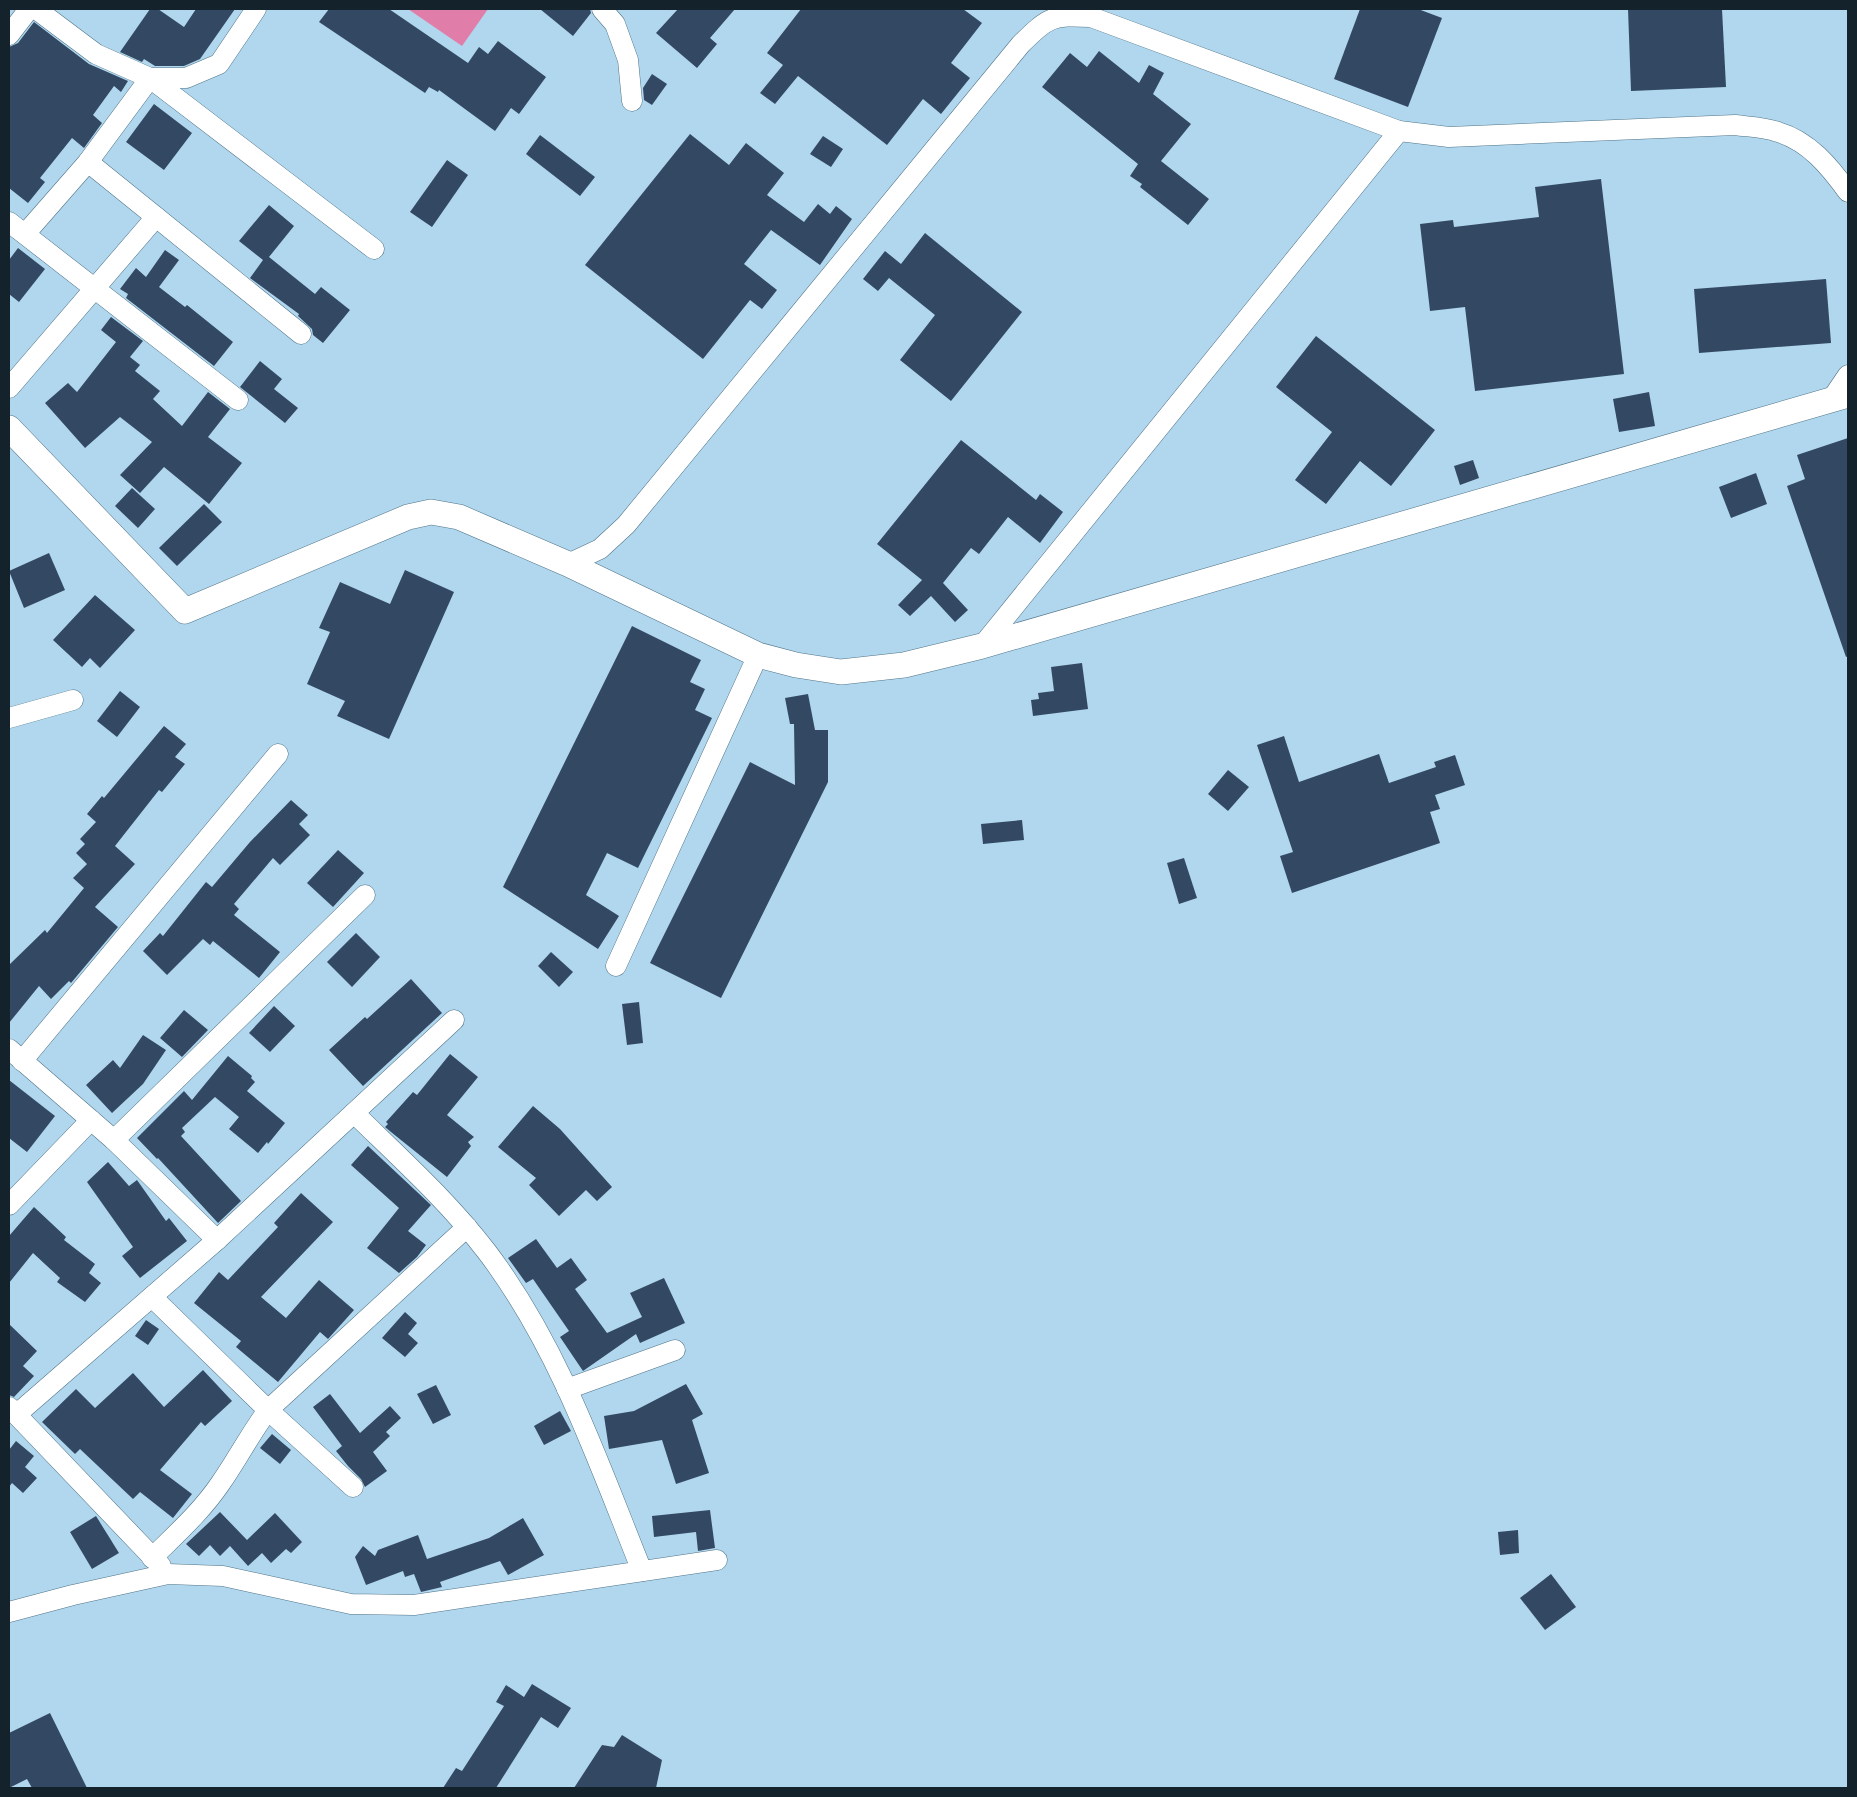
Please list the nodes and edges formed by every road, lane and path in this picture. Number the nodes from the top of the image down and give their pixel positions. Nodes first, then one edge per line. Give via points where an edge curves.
1 (28, 9) edge
2 (36, 9) edge
3 (255, 9) edge
4 (602, 9) edge
5 (9, 35) edge
6 (150, 78) junction
7 (632, 101) dead end
8 (1400, 131) junction
9 (88, 162) junction
10 (1848, 192) edge
11 (156, 217) junction
12 (9, 222) edge
13 (25, 234) junction
14 (374, 249) dead end
15 (94, 288) junction
16 (301, 334) dead end
17 (1848, 375) edge
18 (9, 388) edge
19 (1839, 398) edge
20 (238, 400) dead end
21 (9, 428) edge
22 (568, 564) junction
23 (982, 646) junction
24 (758, 655) junction
25 (73, 700) dead end
26 (9, 718) edge
27 (278, 754) dead end
28 (365, 895) dead end
29 (616, 966) dead end
30 (454, 1020) dead end
31 (16, 1055) edge
32 (354, 1113) junction
33 (91, 1120) junction
34 (114, 1140) junction
35 (9, 1205) edge
36 (467, 1227) junction
37 (217, 1240) junction
38 (152, 1297) junction
39 (675, 1350) dead end
40 (568, 1389) junction
41 (13, 1410) edge
42 (268, 1410) junction
43 (353, 1487) dead end
44 (152, 1558) junction
45 (717, 1560) dead end
46 (642, 1571) junction
47 (168, 1574) junction
48 (9, 1612) edge

1 - 5 street
2 - 6 street via 96,54
3 - 6 street via 219,64 186,78
4 - 7 street via 615,24 628,60
6 - 9 street
6 - 14 street
8 - 10 street via 1449,137 1735,125 1778,132 1808,147 1832,170
8 - 22 street via 1091,17 1062,16 1042,23 1021,44 626,525 600,549
8 - 23 street
9 - 11 street
9 - 13 street
11 - 15 street
11 - 16 street
12 - 13 street
13 - 15 street
15 - 18 street
15 - 20 street
17 - 19 street
19 - 23 street
21 - 22 street via 185,611 408,516 431,512 459,517
22 - 24 street
23 - 24 street via 904,665 841,672
24 - 29 street
25 - 26 street
27 - 31 street
28 - 34 street
30 - 32 street
31 - 33 street
32 - 36 street
32 - 37 street
33 - 34 street
33 - 35 street
34 - 37 street
36 - 40 street via 528,1314
36 - 42 street
37 - 38 street
38 - 41 street
38 - 42 street
39 - 40 street
40 - 46 street
41 - 44 street
42 - 43 street
42 - 44 street via 204,1506
44 - 47 street
45 - 46 street
46 - 47 street via 414,1605 351,1604 223,1576
47 - 48 street

